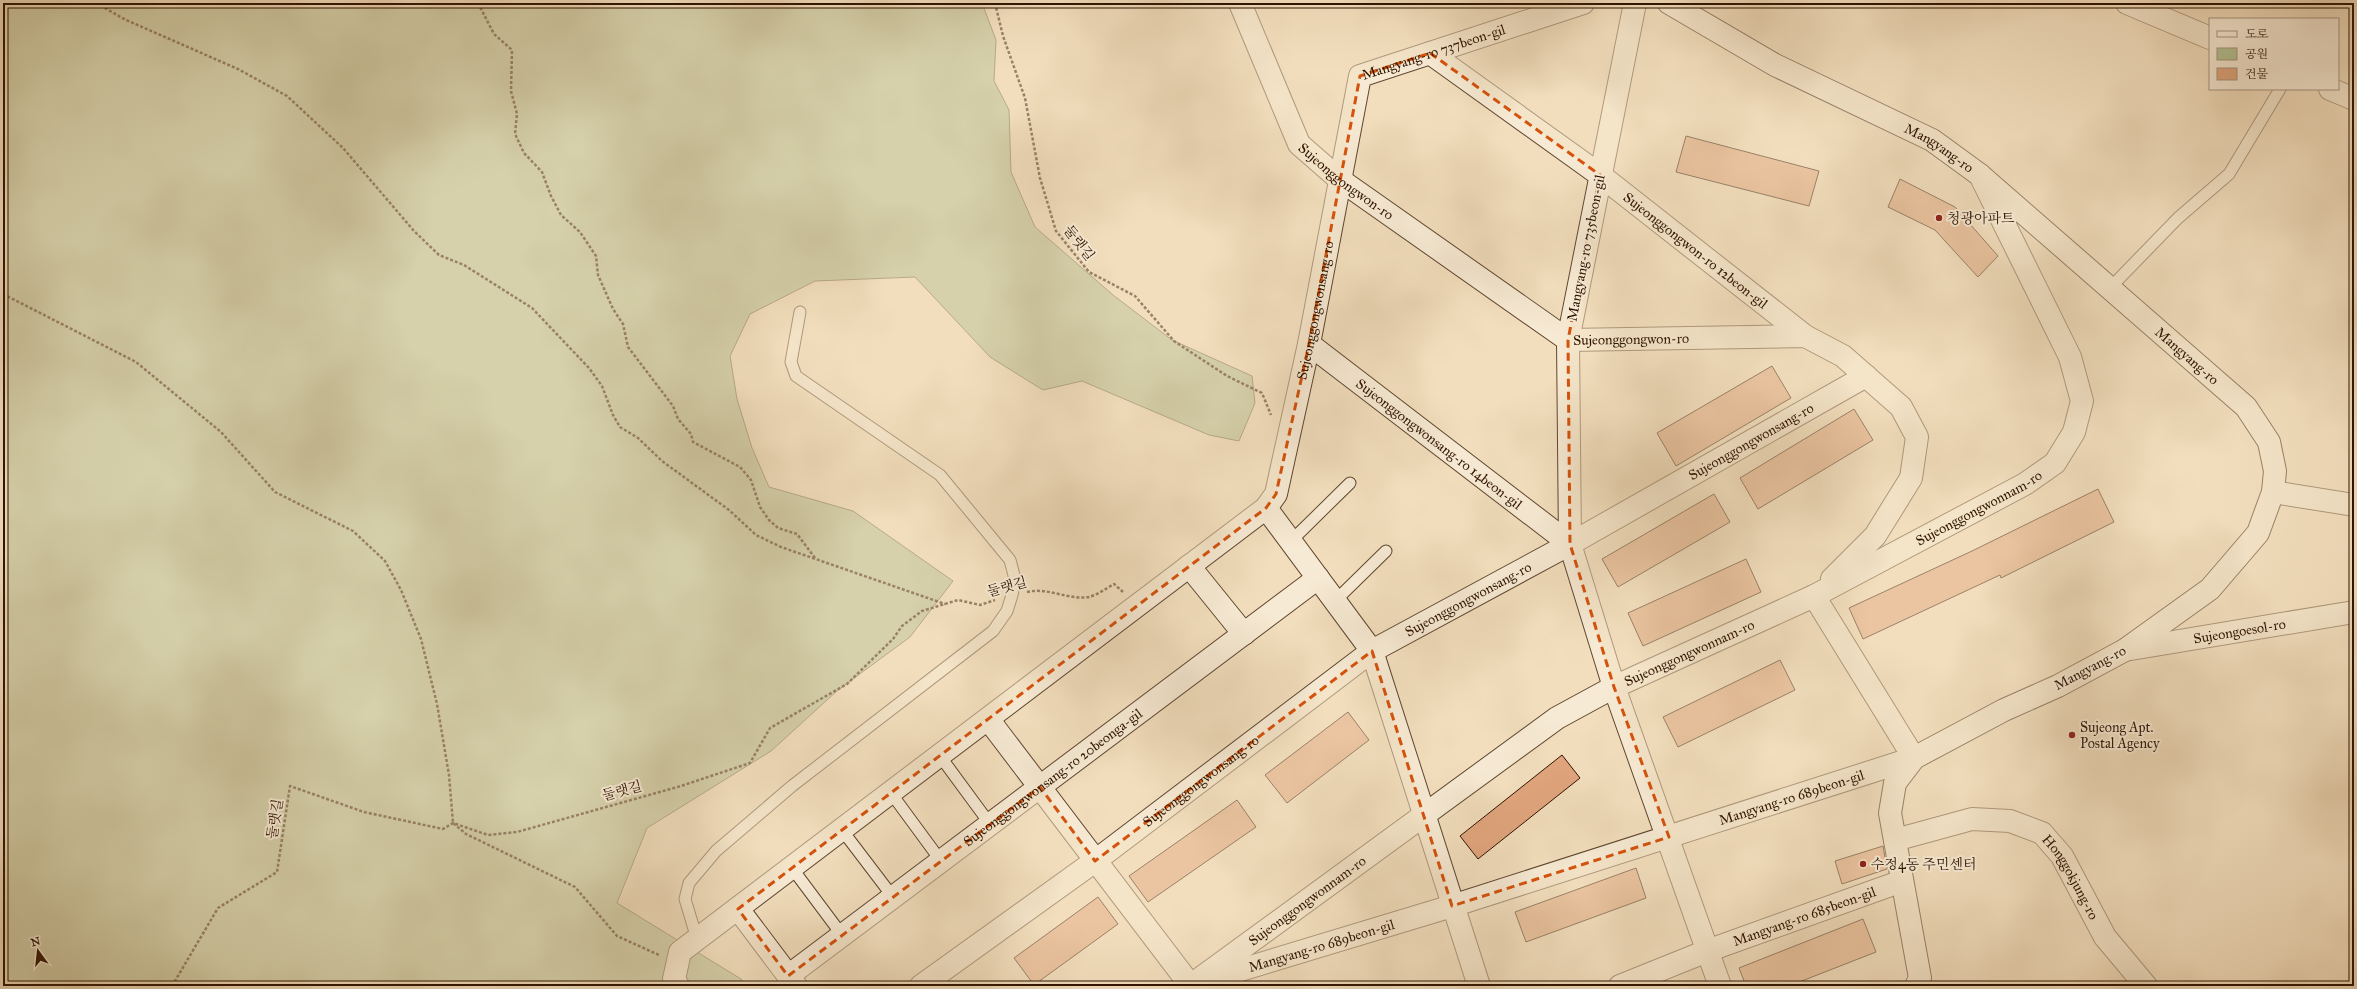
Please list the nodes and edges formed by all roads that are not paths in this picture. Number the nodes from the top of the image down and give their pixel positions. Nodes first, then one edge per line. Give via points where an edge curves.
1 (1240, 3) edge
2 (1583, 3) edge
3 (1635, 3) edge
4 (1670, 3) edge
5 (2127, 3) edge
6 (2209, 38) edge
7 (1430, 53) junction
8 (2279, 90) edge
9 (2332, 90) edge
10 (2354, 99) edge
11 (1980, 175) junction
12 (1600, 176) junction
13 (1339, 178) junction
14 (2110, 288) junction
15 (800, 312) dead end
16 (1805, 336) junction
17 (1568, 340) junction
18 (1309, 344) junction
19 (1866, 376) junction
20 (1350, 484) dead end
21 (2273, 492) junction
22 (2354, 505) edge
23 (1266, 508) junction
24 (1291, 541) junction
25 (1570, 544) junction
26 (1386, 551) dead end
27 (1189, 566) junction
28 (1318, 578) junction
29 (1814, 596) junction
30 (1335, 602) junction
31 (2354, 612) edge
32 (1244, 634) junction
33 (2125, 650) junction
34 (1372, 651) junction
35 (1614, 687) junction
36 (988, 720) junction
37 (940, 756) junction
38 (1914, 758) junction
39 (1040, 787) junction
40 (891, 793) junction
41 (1424, 814) junction
42 (990, 824) junction
43 (842, 830) junction
44 (1669, 837) junction
45 (1895, 840) junction
46 (941, 861) junction
47 (1095, 862) junction
48 (792, 868) junction
49 (1902, 881) junction
50 (893, 897) junction
51 (1452, 906) junction
52 (738, 909) junction
53 (842, 934) junction
54 (698, 940) junction
55 (1707, 951) junction
56 (792, 981) edge
57 (678, 986) edge
58 (921, 986) edge
59 (1190, 986) edge
60 (1479, 986) edge
61 (1620, 986) edge
62 (1720, 986) edge
63 (1916, 986) edge
64 (2146, 986) edge

1 - 13 street, Sujeonggongwon-ro via 1299,144
2 - 7 street, Mangyang-ro 737beon-gil
3 - 12 street, Mangyang-ro 735beon-gil
4 - 11 street, Mangyang-ro via 1775,66 1932,140
5 - 6 street
7 - 12 street, Sujeonggongwon-ro 12beon-gil
7 - 13 street, Mangyang-ro 737beon-gil via 1360,76
8 - 14 lane via 2229,174 2178,218
9 - 10 street
11 - 14 street, Mangyang-ro
11 - 29 street, Sujeonggongwonnam-ro via 2070,357 2082,401 2074,432 2055,464 2025,484
12 - 16 street, Sujeonggongwon-ro 12beon-gil
12 - 17 street, Mangyang-ro 735beon-gil
13 - 17 street, Sujeonggongwon-ro
13 - 18 street, Sujeonggongwonsang-ro
14 - 21 street, Mangyang-ro via 2246,407 2268,442 2276,471
15 - 54 lane via 791,362 796,376 940,475 1010,560 1015,579 1007,611 993,631 792,786 716,851 689,883 685,899
16 - 17 street, Sujeonggongwon-ro
16 - 19 street, Sujeonggongwon-ro via 1843,356
17 - 25 street, Mangyang-ro 735beon-gil
18 - 23 street, Sujeonggongwonsang-ro via 1276,494
18 - 25 street, Sujeonggongwonsang-ro 14beon-gil
19 - 25 street, Sujeonggongwonsang-ro
19 - 29 street, Sujeonggongwon-ro via 1901,407 1918,438 1911,478 1875,536
20 - 24 lane
21 - 22 street
21 - 33 street, Mangyang-ro via 2258,533 2210,589
23 - 24 street
23 - 27 street, Sujeonggongwonsang-ro
24 - 28 street
25 - 34 street, Sujeonggongwonsang-ro
25 - 35 street, Sujeonggongwonnam-ro
26 - 30 lane
27 - 32 street
27 - 36 street, Sujeonggongwonsang-ro
28 - 30 street
28 - 32 street, Sujeonggongwonsang-ro 20beonga-gil
29 - 35 street, Sujeonggongwonnam-ro
29 - 38 street
30 - 34 street
31 - 33 street, Sujeongoesol-ro
32 - 39 street, Sujeonggongwonsang-ro 20beonga-gil
33 - 38 street, Mangyang-ro
34 - 41 street
34 - 47 street, Sujeonggongwonsang-ro
35 - 41 street, Sujeonggongwonnam-ro via 1556,718
35 - 44 street
36 - 37 street, Sujeonggongwonsang-ro
36 - 39 street
37 - 40 street, Sujeonggongwonsang-ro
37 - 42 lane
38 - 44 street, Mangyang-ro 689beon-gil
38 - 45 street, Mangyang-ro via 1895,783 1890,813
39 - 42 street, Sujeonggongwonsang-ro 20beonga-gil
39 - 47 street
40 - 43 street, Sujeonggongwonsang-ro
40 - 46 lane
41 - 51 street
41 - 59 street, Sujeonggongwonnam-ro
42 - 46 street, Sujeonggongwonsang-ro 20beonga-gil
43 - 48 street, Sujeonggongwonsang-ro
43 - 50 lane
44 - 51 street, Mangyang-ro 689beon-gil
44 - 55 street
45 - 49 street, Mangyang-ro
45 - 64 street, Honggokjung-ro via 1972,819 2010,821 2042,833 2062,856 2105,937
46 - 50 street, Sujeonggongwonsang-ro 20beonga-gil
47 - 58 street, Sujeonggongwonsang-ro
47 - 59 street
48 - 52 street, Sujeonggongwonsang-ro
48 - 53 lane
49 - 55 street, Mangyang-ro 685beon-gil
49 - 63 street, Mangyang-ro via 1920,978
50 - 53 street, Sujeonggongwonsang-ro 20beonga-gil
51 - 59 street, Mangyang-ro 689beon-gil
51 - 60 street
52 - 54 street, Sujeonggongwonsang-ro
52 - 56 street
53 - 56 street, Sujeonggongwonsang-ro 20beonga-gil
54 - 57 street, Sujeonggongwonsang-ro via 680,952 674,978
55 - 61 street, Mangyang-ro 685beon-gil
55 - 62 street

